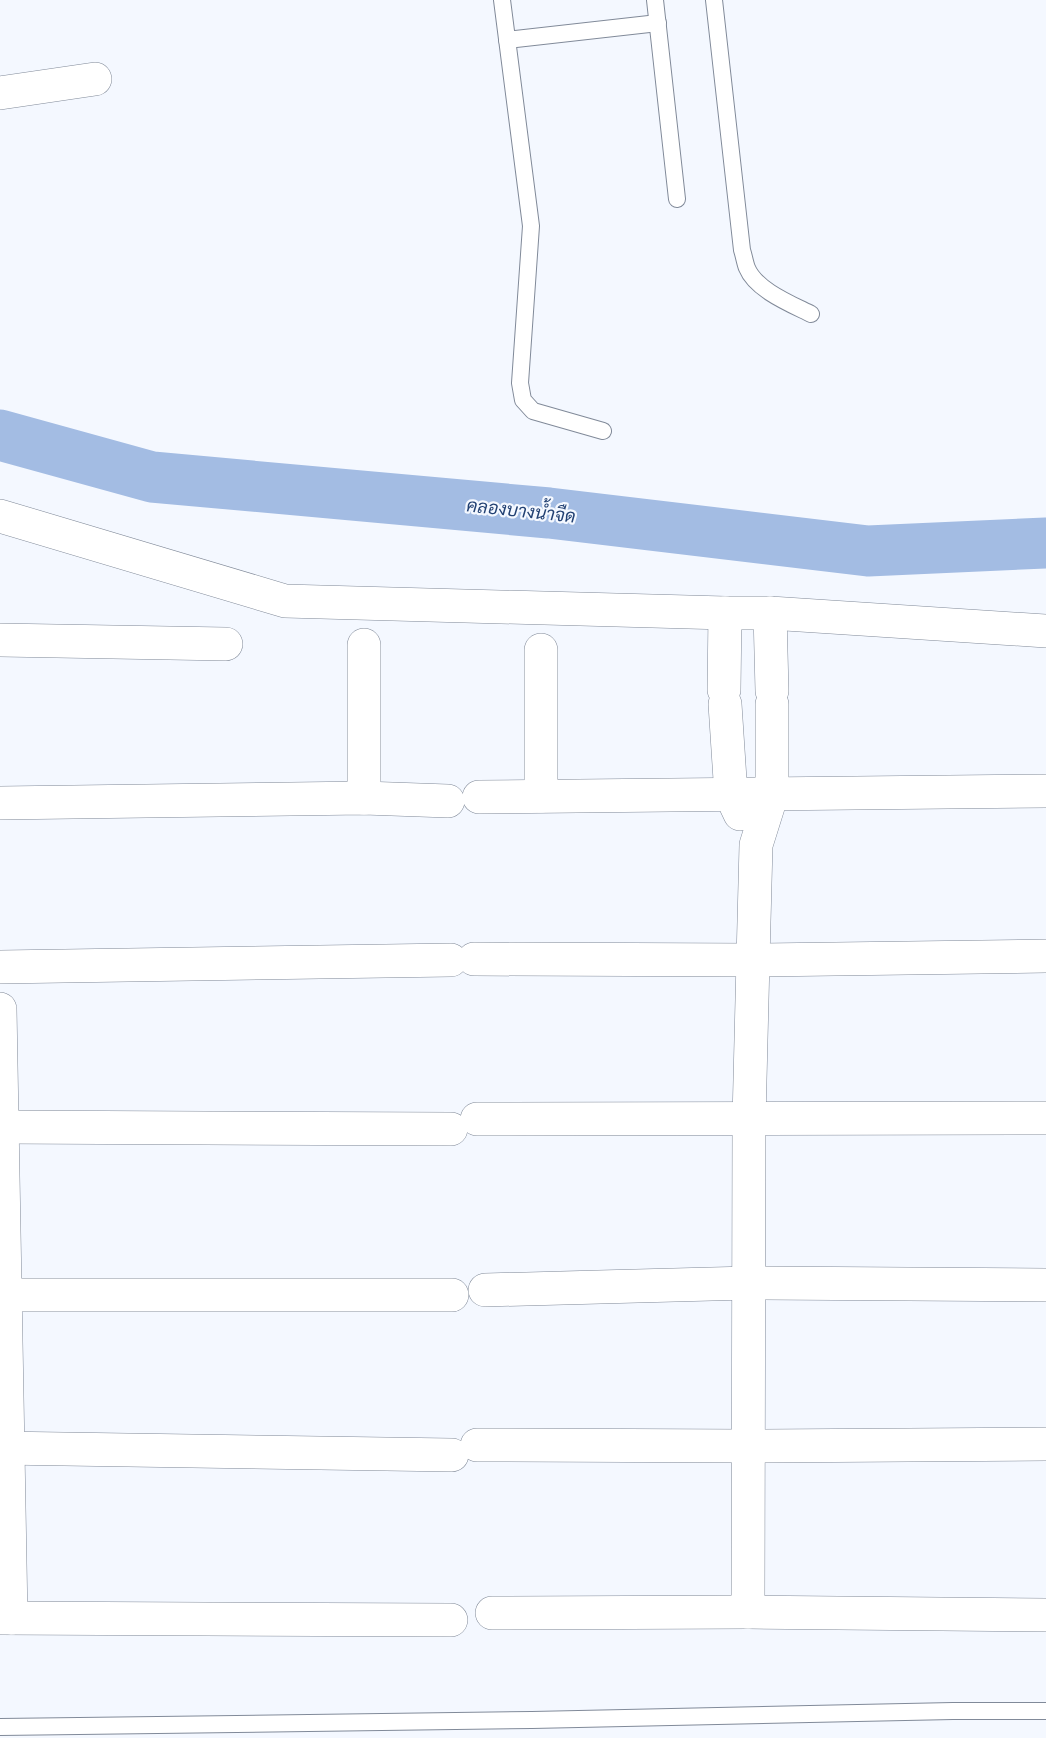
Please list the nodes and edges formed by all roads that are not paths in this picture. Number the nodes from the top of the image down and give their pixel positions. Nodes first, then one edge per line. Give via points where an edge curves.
1 (502, 0) edge
2 (655, 0) edge
3 (714, 0) edge
4 (658, 23) junction
5 (507, 40) junction
6 (95, 80) dead end
7 (0, 93) edge
8 (677, 199) dead end
9 (811, 314) dead end
10 (603, 430) dead end
11 (0, 516) edge
12 (725, 613) junction
13 (770, 613) junction
14 (1046, 631) edge
15 (0, 640) edge
16 (226, 644) dead end
17 (364, 645) dead end
18 (541, 650) dead end
19 (1046, 791) edge
20 (772, 794) junction
21 (730, 795) junction
22 (541, 796) junction
23 (364, 798) junction
24 (0, 803) edge
25 (756, 845) junction
26 (1046, 956) edge
27 (753, 960) junction
28 (0, 967) edge
29 (0, 1009) edge
30 (1046, 1118) edge
31 (749, 1120) junction
32 (1, 1127) edge
33 (749, 1283) junction
34 (1046, 1285) edge
35 (485, 1290) dead end
36 (2, 1295) edge
37 (452, 1295) dead end
38 (1046, 1444) edge
39 (748, 1446) junction
40 (4, 1448) edge
41 (748, 1612) junction
42 (492, 1613) dead end
43 (1046, 1615) edge
44 (6, 1618) edge
45 (451, 1620) dead end
46 (1046, 1711) edge
47 (0, 1727) edge

1 - 5 lane
2 - 4 lane
3 - 9 lane via 747,270 758,284
4 - 5 lane
4 - 8 lane
5 - 10 lane via 531,226 520,383 523,400 533,411
6 - 7 street
11 - 12 street via 285,601
12 - 13 street
12 - 21 street via 724,697
13 - 14 street
13 - 20 street
15 - 16 street
17 - 23 street
18 - 22 street
19 - 20 street
20 - 21 street
20 - 25 street
21 - 22 street
21 - 25 street
22 - 23 street
23 - 24 street
25 - 27 street
26 - 27 street
27 - 28 street
27 - 31 street
29 - 32 street
30 - 31 street
31 - 32 street
31 - 33 street
32 - 36 street
33 - 34 street
33 - 35 street
33 - 39 street
36 - 37 street
36 - 40 street
38 - 39 street
39 - 40 street via 464,1450
39 - 41 street
40 - 44 street
41 - 42 street
41 - 43 street
44 - 45 street
46 - 47 lane

